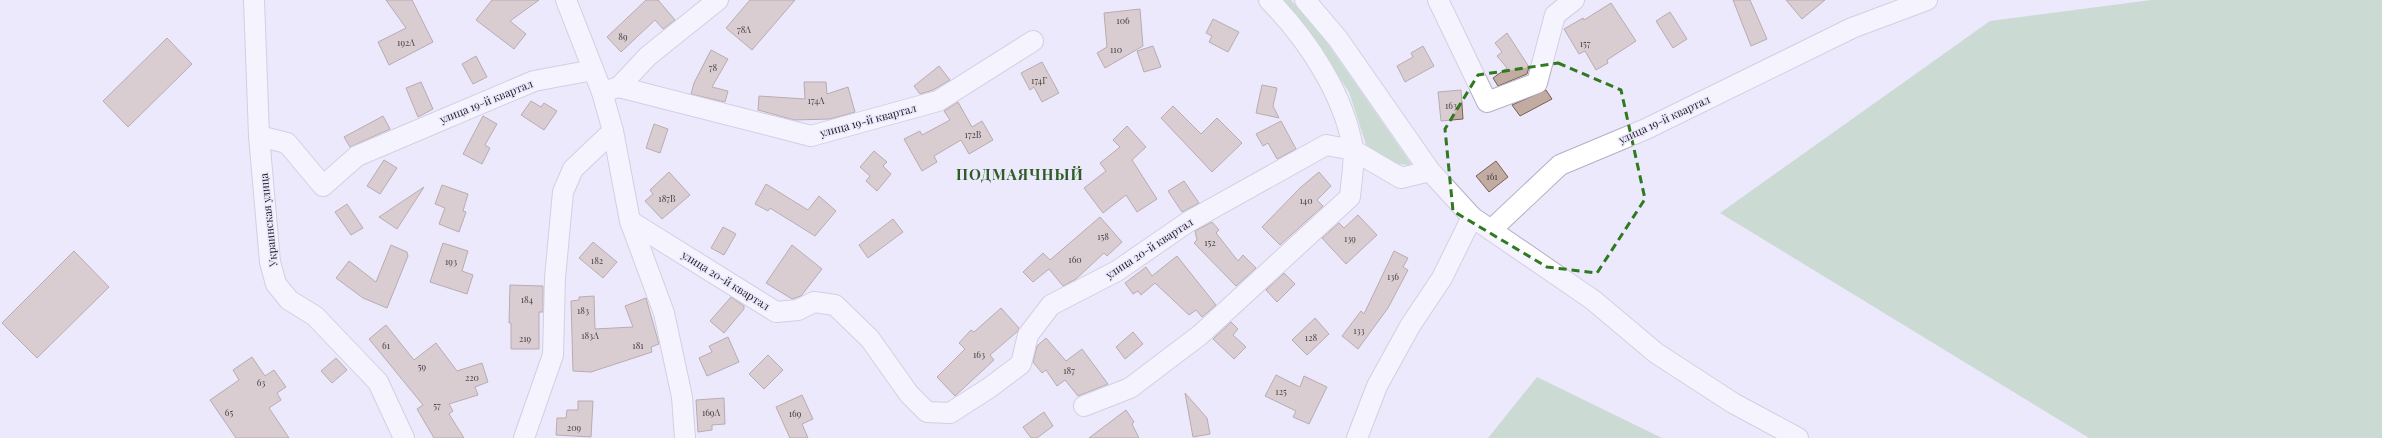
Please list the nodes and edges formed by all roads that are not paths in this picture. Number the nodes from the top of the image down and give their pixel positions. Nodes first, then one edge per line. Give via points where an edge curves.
1 (254, 0) edge
2 (566, 0) edge
3 (718, 0) edge
4 (1269, 0) edge
5 (1438, 0) edge
6 (1574, 0) edge
7 (1927, 0) edge
8 (1309, 1) edge
9 (1033, 41) dead end
10 (593, 70) junction
11 (611, 90) junction
12 (613, 131) junction
13 (259, 136) junction
14 (1353, 150) junction
15 (1430, 171) junction
16 (1472, 217) junction
17 (630, 221) junction
18 (1491, 230) junction
19 (1084, 406) dead end
20 (404, 438) edge
21 (524, 438) edge
22 (685, 438) edge
23 (1357, 438) edge
24 (1798, 438) edge

1 - 13 street, Украинская улица
2 - 10 street
3 - 11 street via 648,56
4 - 14 street via 1293,25 1342,104
5 - 6 street via 1487,102 1537,83 1555,15
7 - 18 street, улица 19-й квартал via 1852,28 1646,129 1560,164
8 - 15 street
9 - 11 street, улица 19-й квартал via 938,101 811,136
10 - 11 street
10 - 13 street, улица 19-й квартал via 534,81 357,156 323,186 287,143
11 - 12 street
12 - 17 street
12 - 21 street via 573,169 563,192 555,278 553,354
13 - 20 street, Украинская улица via 270,262 276,284 289,300 315,316 378,382
14 - 15 street, улица 20-й квартал via 1401,178
14 - 17 street, улица 20-й квартал via 1326,145 1188,222 1117,270 1051,305 1028,335 1020,364 950,413 927,412 909,394 870,339 835,305 814,302 798,310 776,312
14 - 19 street via 1350,197 1200,334 1130,388
15 - 16 street
16 - 18 street
16 - 23 street via 1442,278 1410,326 1377,386
17 - 22 street via 664,313 682,397
18 - 24 street via 1593,300 1656,353 1733,403

